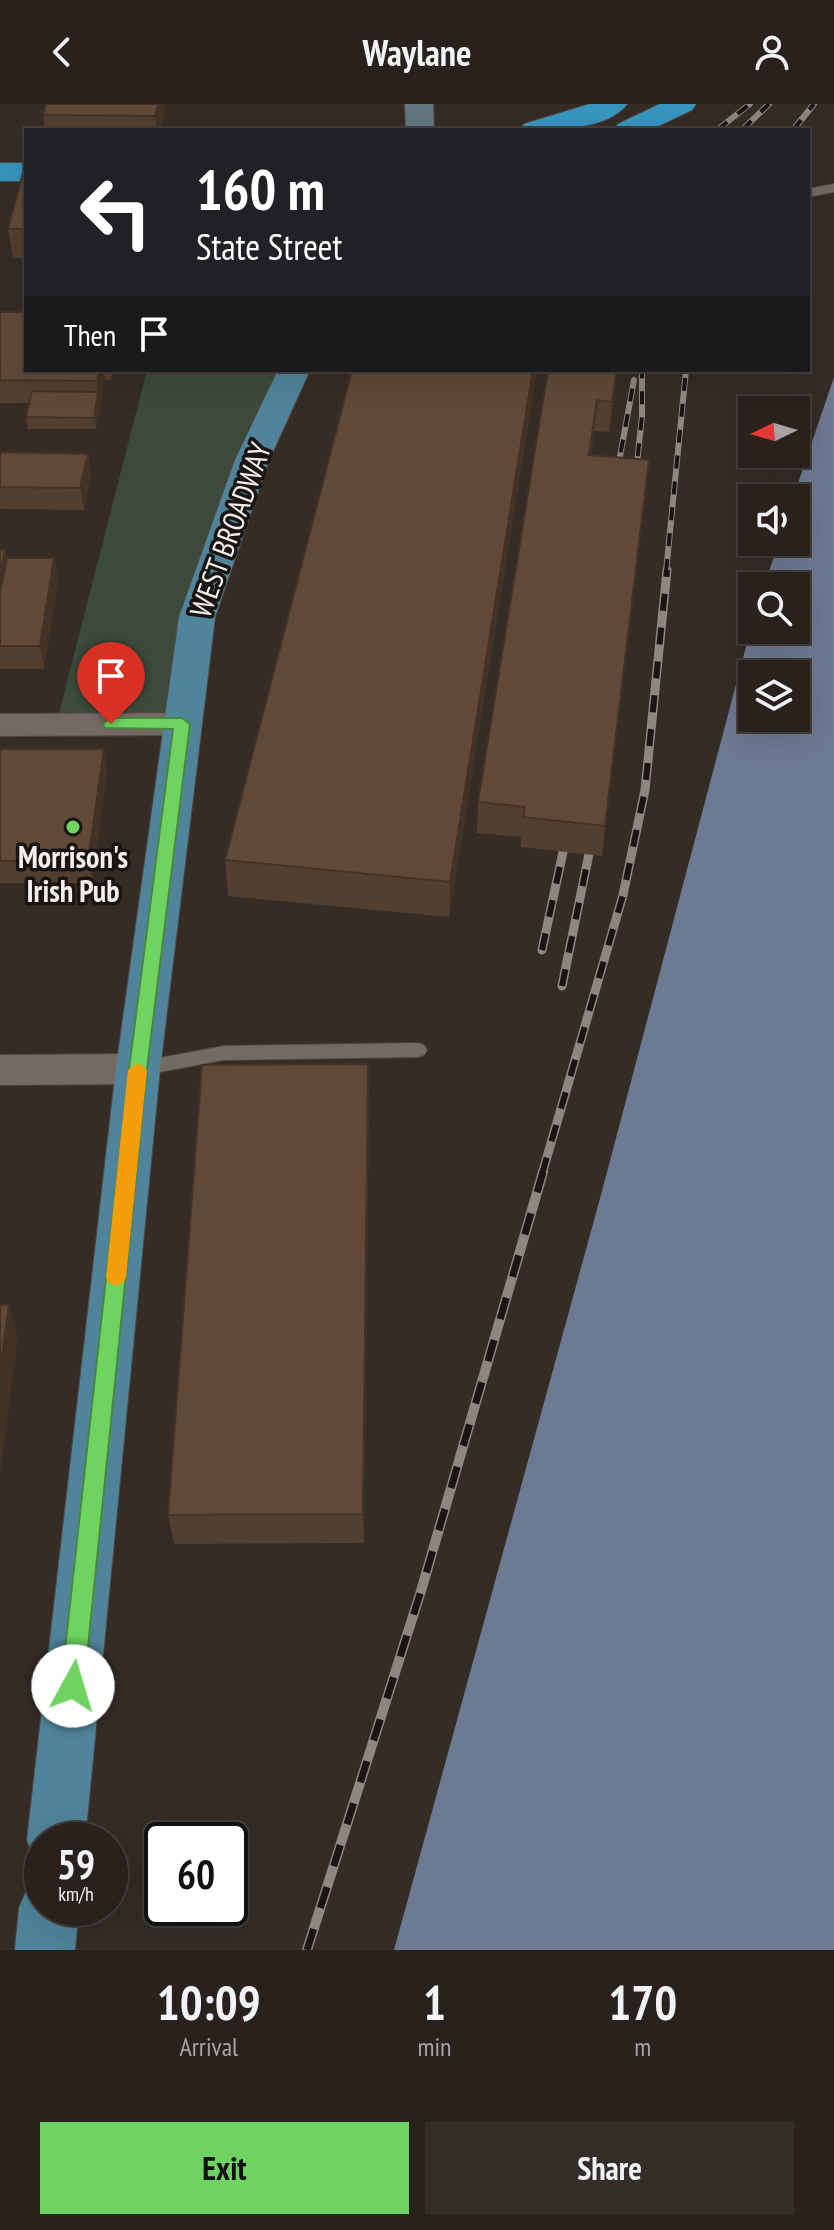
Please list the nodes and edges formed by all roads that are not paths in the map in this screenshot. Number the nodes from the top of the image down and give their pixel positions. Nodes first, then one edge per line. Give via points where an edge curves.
1 (419, 104) edge
2 (613, 104) edge
3 (682, 104) edge
4 (420, 128) edge
5 (542, 128) edge
6 (632, 128) edge
7 (0, 172) edge
8 (24, 172) edge
9 (834, 188) edge
10 (810, 193) edge
11 (293, 372) edge
12 (182, 724) junction
13 (0, 725) edge
14 (418, 1050) dead end
15 (138, 1069) junction
16 (0, 1070) edge
17 (58, 1822) edge
18 (47, 1926) edge
19 (45, 1950) edge

1 - 4 street
2 - 5 highway
3 - 6 highway
7 - 8 highway
9 - 10 lane
11 - 12 main road, WEST BROADWAY via 252,460 214,563 197,617
12 - 13 street
12 - 15 main road, WEST BROADWAY
14 - 15 lane via 224,1053
15 - 16 street
15 - 17 main road, WEST BROADWAY
18 - 19 main road

